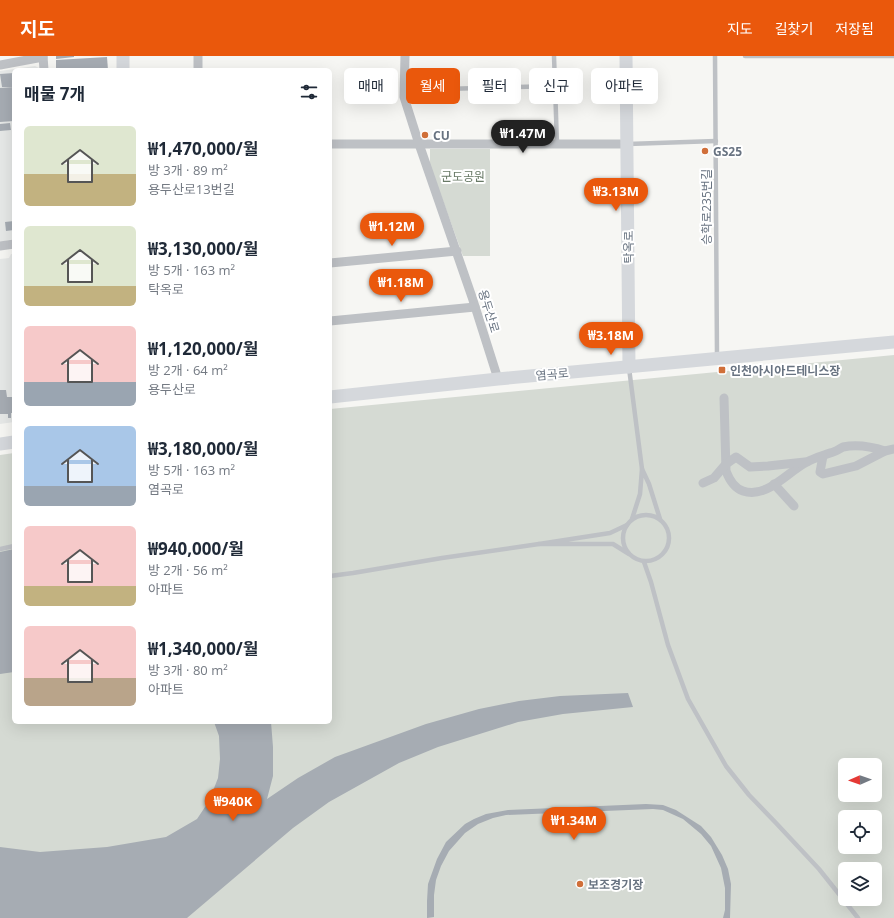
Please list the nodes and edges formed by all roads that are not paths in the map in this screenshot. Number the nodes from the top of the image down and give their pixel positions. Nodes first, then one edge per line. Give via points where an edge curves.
1 (123, 56) edge
2 (198, 56) edge
3 (405, 56) edge
4 (554, 56) edge
5 (626, 56) edge
6 (715, 56) edge
7 (745, 56) edge
8 (894, 56) edge
9 (43, 57) edge
10 (0, 65) edge
11 (44, 68) edge
12 (123, 68) edge
13 (198, 68) edge
14 (554, 68) edge
15 (529, 87) edge
16 (404, 90) junction
17 (556, 104) edge
18 (716, 141) junction
19 (332, 144) edge
20 (419, 144) junction
21 (557, 144) junction
22 (628, 144) junction
23 (12, 244) edge
24 (0, 246) edge
25 (457, 252) junction
26 (332, 263) edge
27 (475, 307) junction
28 (332, 321) edge
29 (894, 342) edge
30 (717, 358) junction
31 (629, 367) junction
32 (498, 379) junction
33 (332, 397) edge
34 (724, 398) dead end
35 (12, 442) edge
36 (0, 444) edge
37 (890, 450) edge
38 (823, 456) junction
39 (807, 462) junction
40 (726, 464) junction
41 (642, 469) junction
42 (703, 484) dead end
43 (774, 484) junction
44 (794, 506) dead end
45 (660, 519) junction
46 (632, 520) junction
47 (627, 525) junction
48 (539, 544) junction
49 (12, 546) edge
50 (0, 549) edge
51 (629, 554) junction
52 (644, 562) junction
53 (332, 576) edge
54 (858, 918) edge

1 - 12 main road
2 - 13 street
3 - 16 street, 용두산로
4 - 14 lane
5 - 22 main road, 탁옥로
6 - 18 lane, 승학로235번길
7 - 8 lane
9 - 10 street
9 - 11 street
15 - 16 lane
16 - 20 street, 용두산로
17 - 21 lane
18 - 22 lane
18 - 30 lane, 승학로235번길
19 - 20 street
20 - 21 street
20 - 25 street, 용두산로
21 - 22 street
22 - 31 main road, 탁옥로
23 - 24 street
25 - 26 street
25 - 27 street, 용두산로
27 - 28 street
27 - 32 street, 용두산로
29 - 30 main road, 염곡로
30 - 31 main road, 염곡로
31 - 32 main road, 염곡로
31 - 41 lane
32 - 33 main road, 염곡로
34 - 40 street
35 - 36 main road
37 - 38 street via 852,447
37 - 38 street via 856,466 823,474 820,472
38 - 39 street
39 - 40 street via 750,467 736,457
39 - 43 street
40 - 42 street via 714,478
40 - 43 street via 728,477 735,487 741,490 762,491
41 - 45 lane
41 - 46 lane via 640,494
43 - 44 street
45 - 46 lane via 646,515
45 - 52 lane via 669,531 668,547 658,559
46 - 47 lane
47 - 48 lane via 610,534
47 - 51 lane via 623,539 624,547
48 - 51 lane via 614,544
48 - 53 lane
49 - 50 lane
51 - 52 lane
52 - 54 lane via 668,645 688,699 726,766 749,795 819,869

